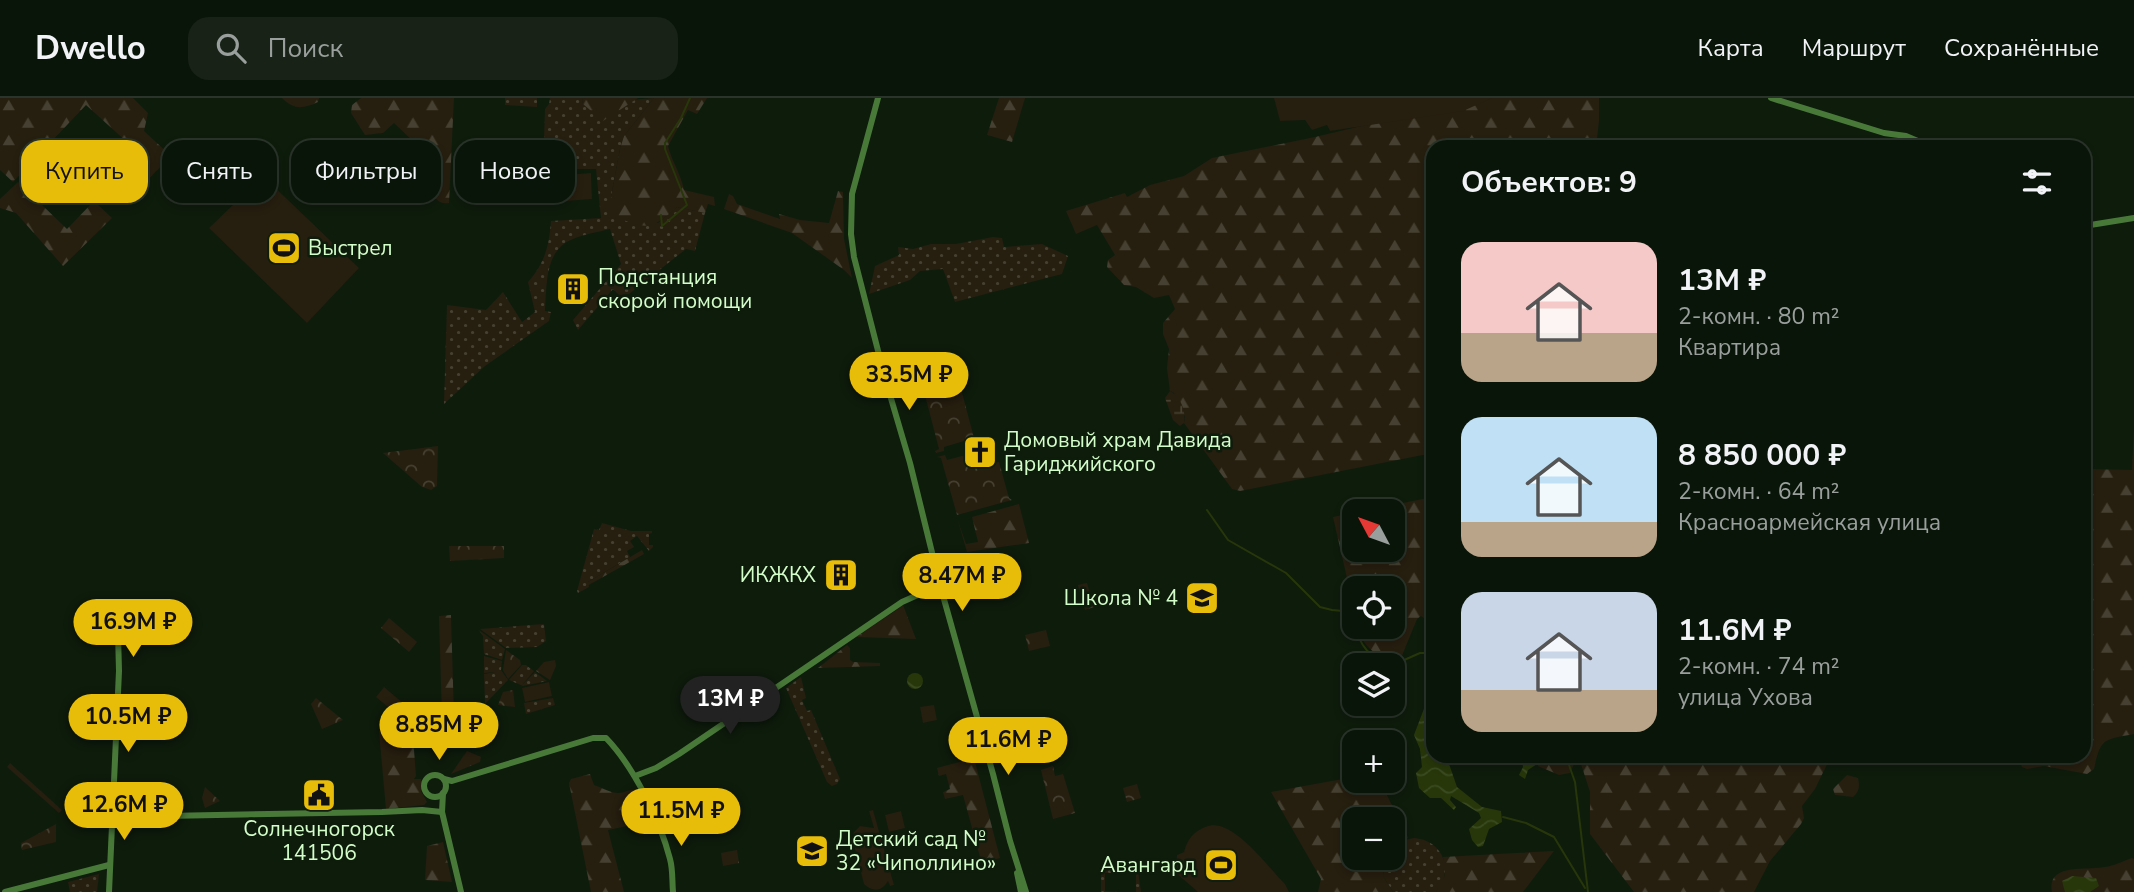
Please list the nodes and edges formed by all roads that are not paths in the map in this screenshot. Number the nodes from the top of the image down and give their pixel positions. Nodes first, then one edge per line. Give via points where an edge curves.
1 (877, 98) edge
2 (1771, 98) edge
3 (1915, 140) edge
4 (2134, 218) edge
5 (2091, 225) edge
6 (940, 585) junction
7 (118, 633) dead end
8 (635, 776) junction
9 (439, 792) junction
10 (426, 807) junction
11 (442, 809) junction
12 (111, 817) junction
13 (1016, 864) junction
14 (109, 865) junction
15 (101, 867) junction
16 (109, 875) junction
17 (5, 892) edge
18 (108, 892) edge
19 (461, 892) edge
20 (673, 892) edge
21 (1021, 892) edge
22 (1026, 892) edge

1 - 6 street via 852,194 852,244
2 - 3 street
4 - 5 street
6 - 8 street via 902,602 671,759
6 - 13 street
7 - 12 street
8 - 9 street via 603,737 452,781
8 - 20 street via 670,857
9 - 10 street
9 - 11 street
10 - 11 street
10 - 12 street via 382,812
11 - 19 street
12 - 14 street
13 - 21 street
13 - 22 street
14 - 15 street
14 - 16 street
15 - 16 street
15 - 17 street
16 - 18 street

